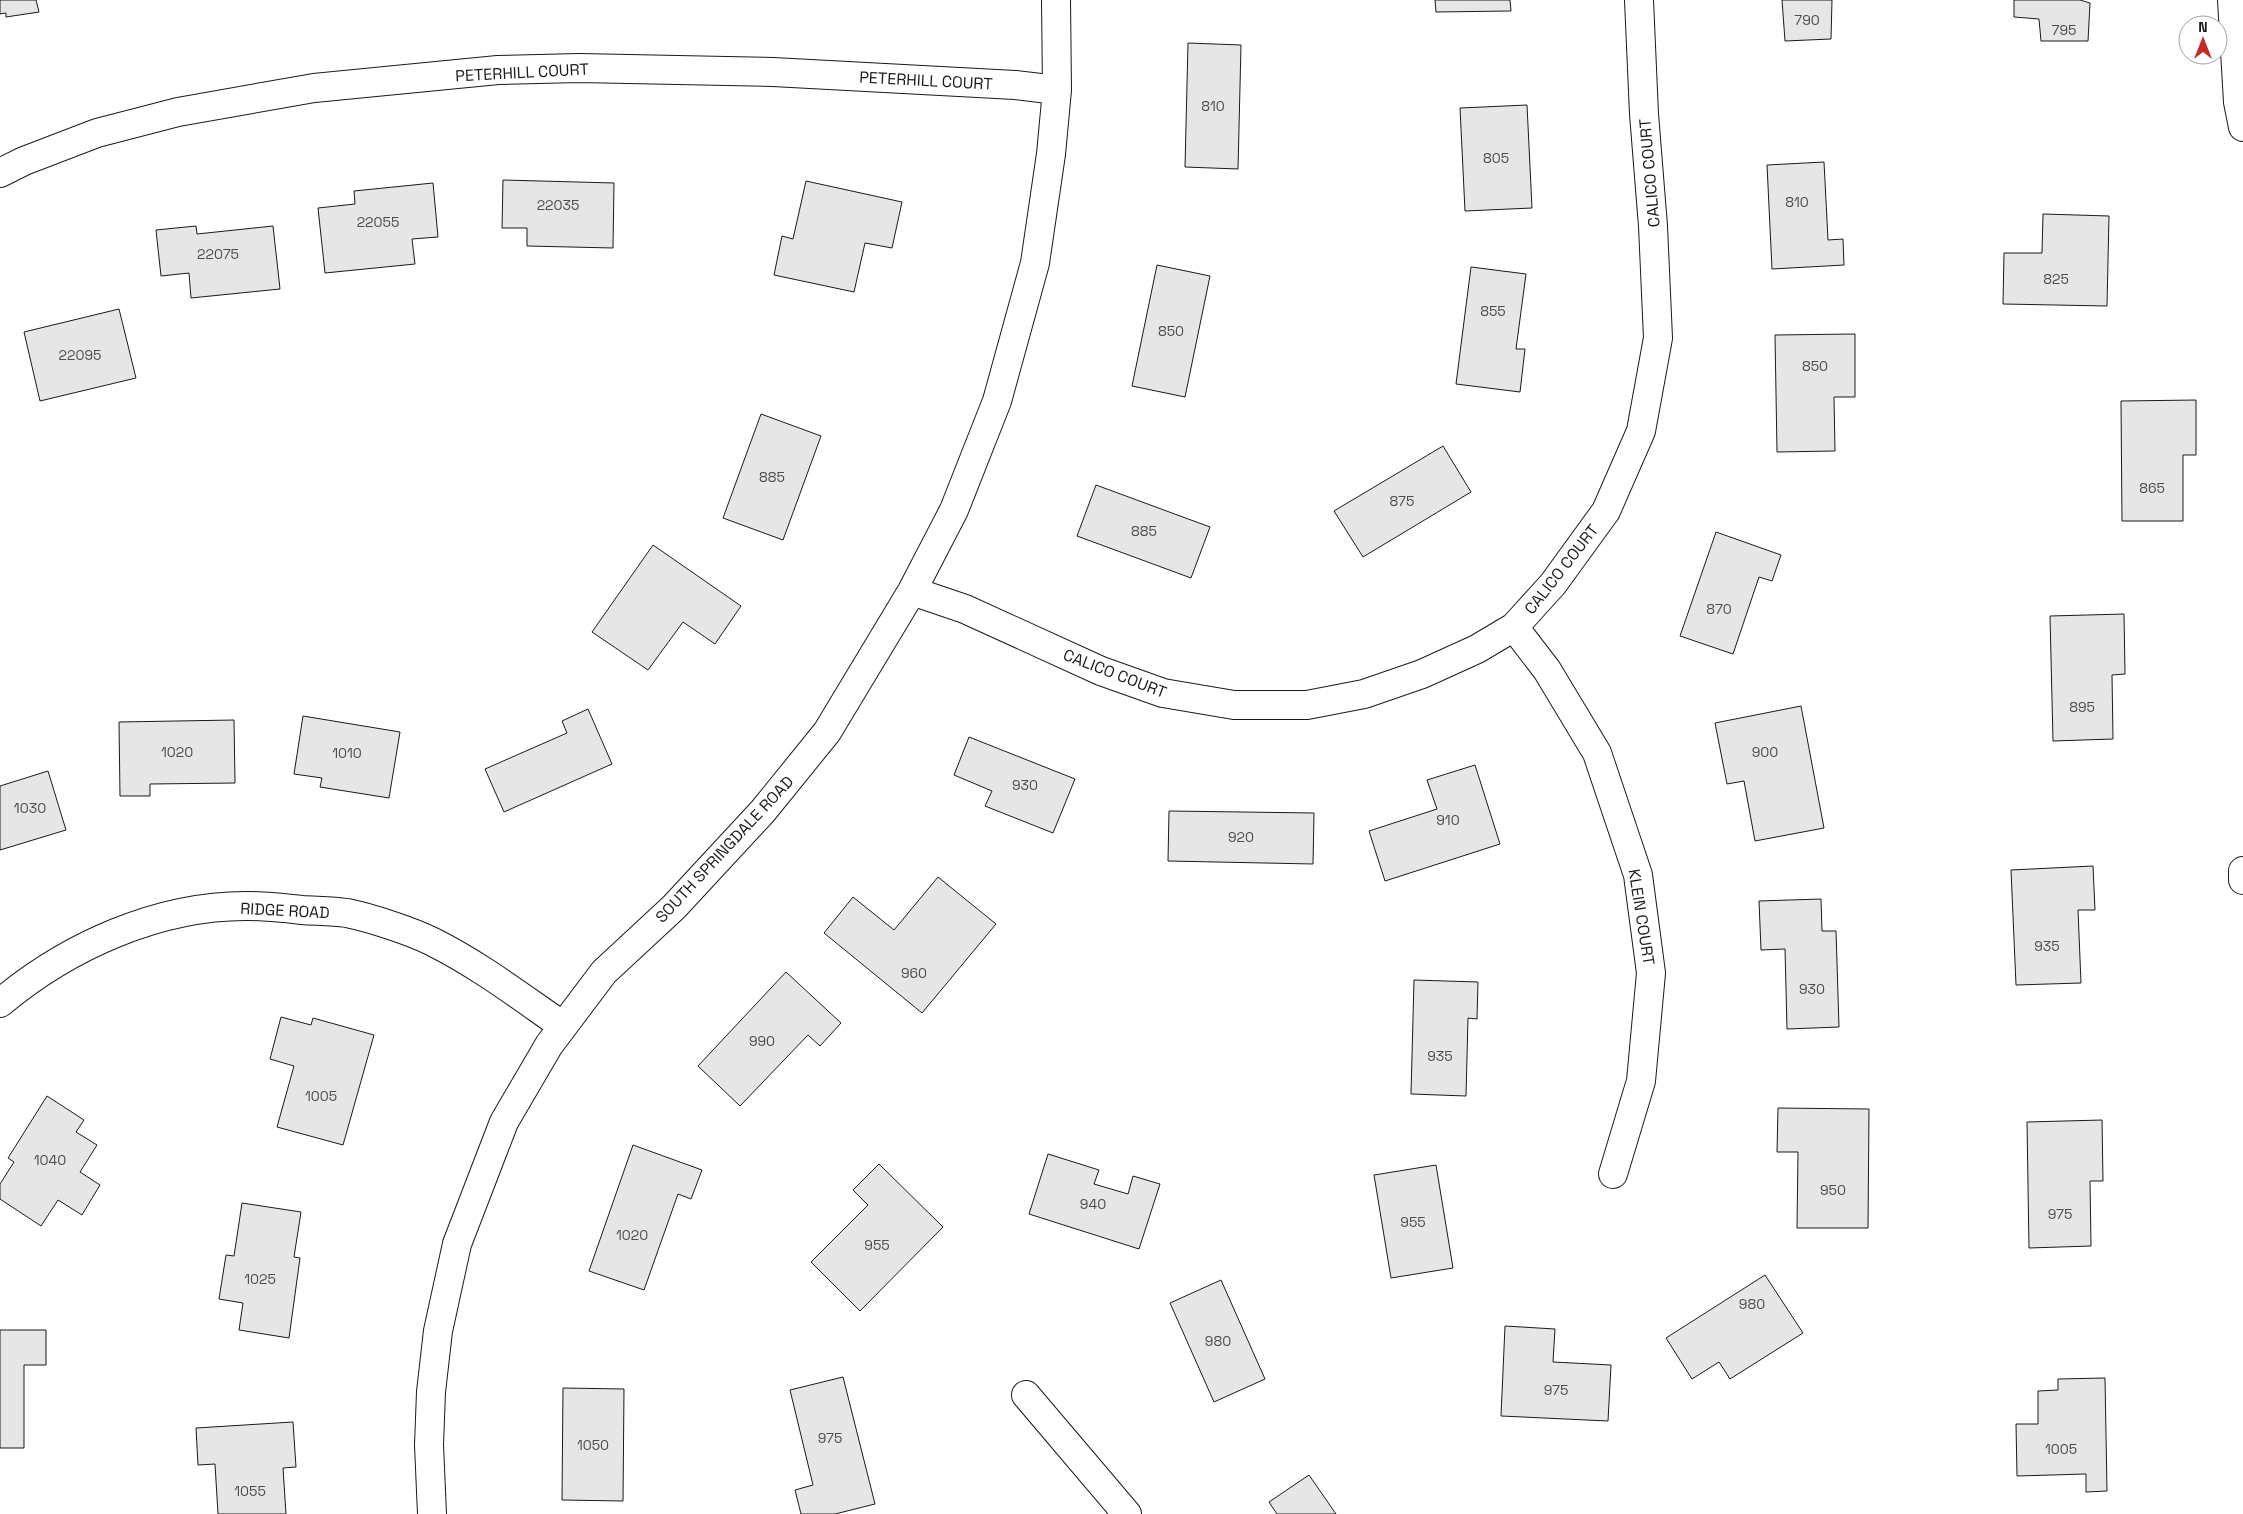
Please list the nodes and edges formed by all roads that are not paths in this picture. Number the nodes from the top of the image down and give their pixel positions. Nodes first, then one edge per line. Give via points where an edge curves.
1 (1056, 0) edge
2 (1639, 0) edge
3 (2232, 0) edge
4 (1057, 90) junction
5 (2243, 127) edge
6 (0, 174) edge
7 (912, 591) junction
8 (1514, 627) junction
9 (2243, 870) edge
10 (2243, 880) edge
11 (0, 1003) edge
12 (563, 1026) junction
13 (1613, 1174) dead end
14 (1026, 1395) dead end
15 (432, 1514) edge
16 (1127, 1514) edge

1 - 4 street, SOUTH SPRINGDALE ROAD
2 - 8 street, CALICO COURT via 1658,338 1641,431 1606,511 1553,584
3 - 5 street via 2238,102
4 - 6 street, PETERHILL COURT via 773,72 578,68 498,70 314,88 178,112 97,133 24,161
4 - 7 street, SOUTH SPRINGDALE ROAD via 1035,263 997,401 954,510
7 - 8 street, CALICO COURT via 965,609 1101,671 1163,693 1234,705 1307,704 1364,694 1422,674 1477,649
7 - 12 street, SOUTH SPRINGDALE ROAD via 827,732 763,811 674,907 604,972
8 - 13 street, KLEIN COURT via 1548,670 1597,753 1638,875 1651,973 1641,1081
9 - 10 street
11 - 12 street, RIDGE ROAD via 21,985 82,948 127,928 206,909 248,906 347,913 432,942 492,976
12 - 15 street, SOUTH SPRINGDALE ROAD via 504,1122 457,1244 438,1331 431,1392
14 - 16 street

